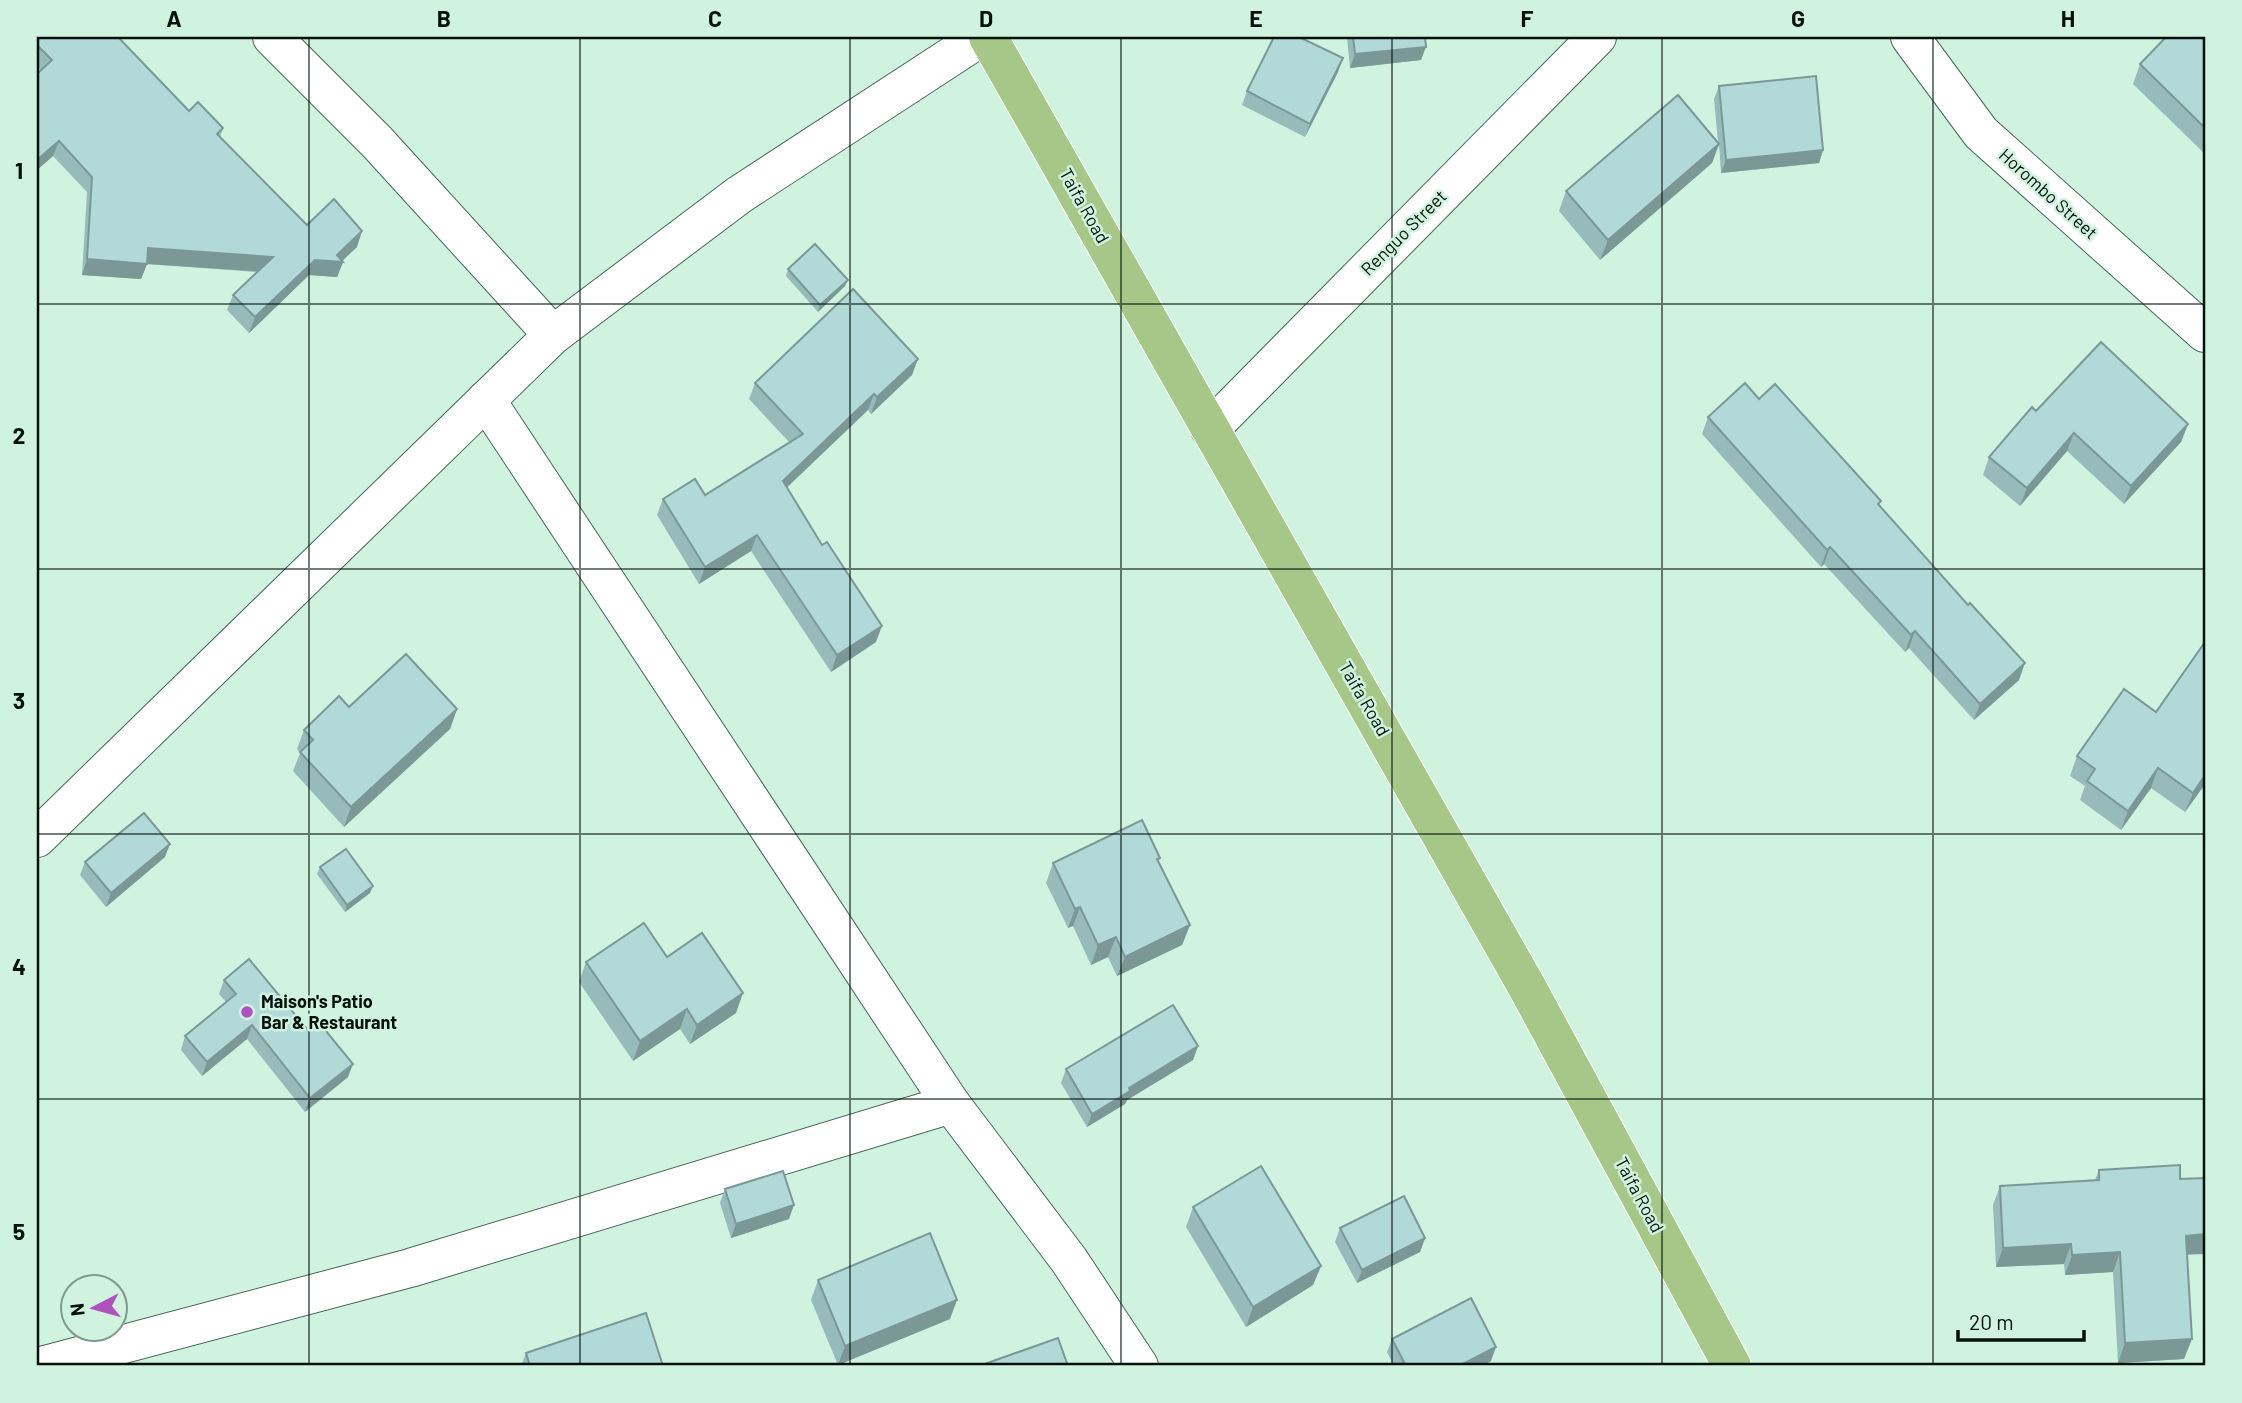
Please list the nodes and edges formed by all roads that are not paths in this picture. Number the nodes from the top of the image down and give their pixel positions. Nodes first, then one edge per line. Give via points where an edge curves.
1 (272, 37) edge
2 (981, 37) edge
3 (988, 37) edge
4 (1597, 37) edge
5 (1910, 37) edge
6 (2205, 333) edge
7 (553, 335) junction
8 (486, 400) junction
9 (1210, 429) junction
10 (37, 838) edge
11 (951, 1104) junction
12 (41, 1366) edge
13 (1139, 1366) edge
14 (1732, 1366) edge

1 - 7 street via 377,142
2 - 7 street via 739,195
3 - 9 highway, Taifa Road
4 - 9 street, Renguo Street
5 - 6 street, Horombo Street via 1981,133
7 - 8 street
8 - 10 street
8 - 11 street
9 - 14 highway, Taifa Road via 1527,987
11 - 12 street via 410,1268
11 - 13 street via 1069,1261

